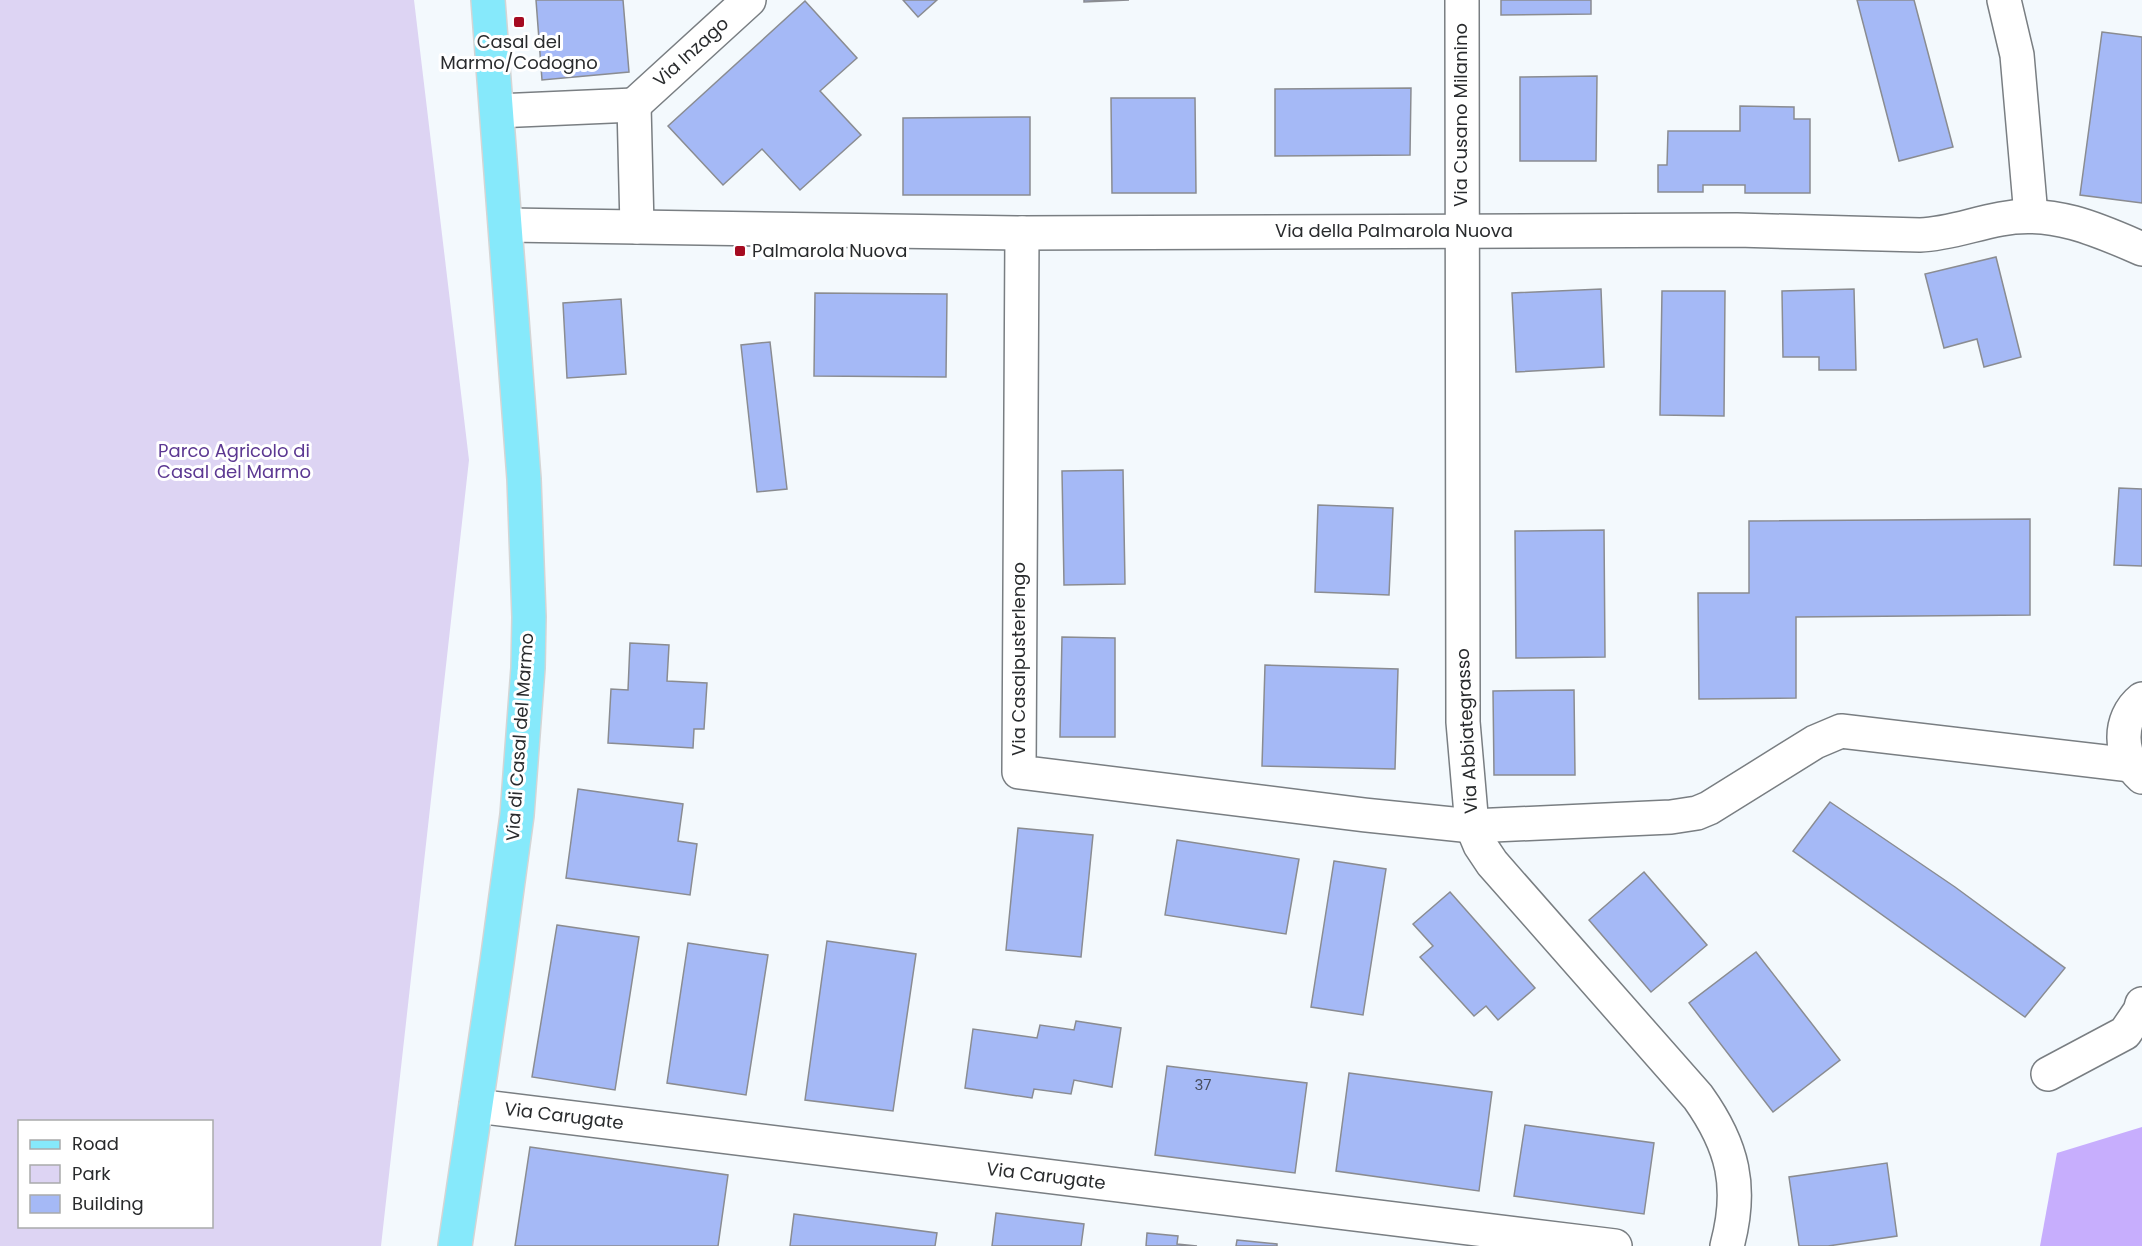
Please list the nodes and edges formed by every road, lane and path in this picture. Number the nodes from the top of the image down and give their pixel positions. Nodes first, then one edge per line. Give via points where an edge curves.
1 (488, 0) edge
2 (749, 0) edge
3 (1462, 0) edge
4 (2004, 0) edge
5 (634, 105) junction
6 (497, 111) junction
7 (2031, 216) junction
8 (506, 225) junction
9 (637, 227) junction
10 (1461, 230) junction
11 (1022, 233) junction
12 (2142, 249) edge
13 (2142, 699) edge
14 (2136, 771) edge
15 (1472, 826) junction
16 (2142, 1004) edge
17 (2048, 1074) dead end
18 (476, 1106) junction
19 (455, 1246) edge
20 (1615, 1246) edge
21 (1727, 1246) edge

1 - 6 main road
2 - 5 street, Via Inzago
3 - 10 street, Via Cusano Milanino
4 - 7 street via 2017,55
5 - 6 street
5 - 9 street
6 - 8 main road, Via di Casal del Marmo
7 - 10 street, Via della Palmarola Nuova via 1920,235 1737,230
7 - 12 street, Via della Palmarola Nuova via 2087,226
8 - 9 street, Via della Palmarola Nuova
8 - 18 main road, Via di Casal del Marmo via 524,479 528,668 517,815
9 - 11 street, Via della Palmarola Nuova
10 - 11 street, Via della Palmarola Nuova
10 - 15 street, Via Abbiategrasso via 1463,722
11 - 15 street, Via Casalpusterlengo via 1019,772
13 - 14 street via 2128,717 2123,733 2124,749
14 - 15 street via 1841,731 1815,742 1697,813
15 - 21 street, Via Abbiategrasso via 1492,863 1711,1115 1729,1151 1733,1174 1734,1209
16 - 17 street via 2125,1033
18 - 19 main road, Via di Casal del Marmo
18 - 20 street, Via Carugate

